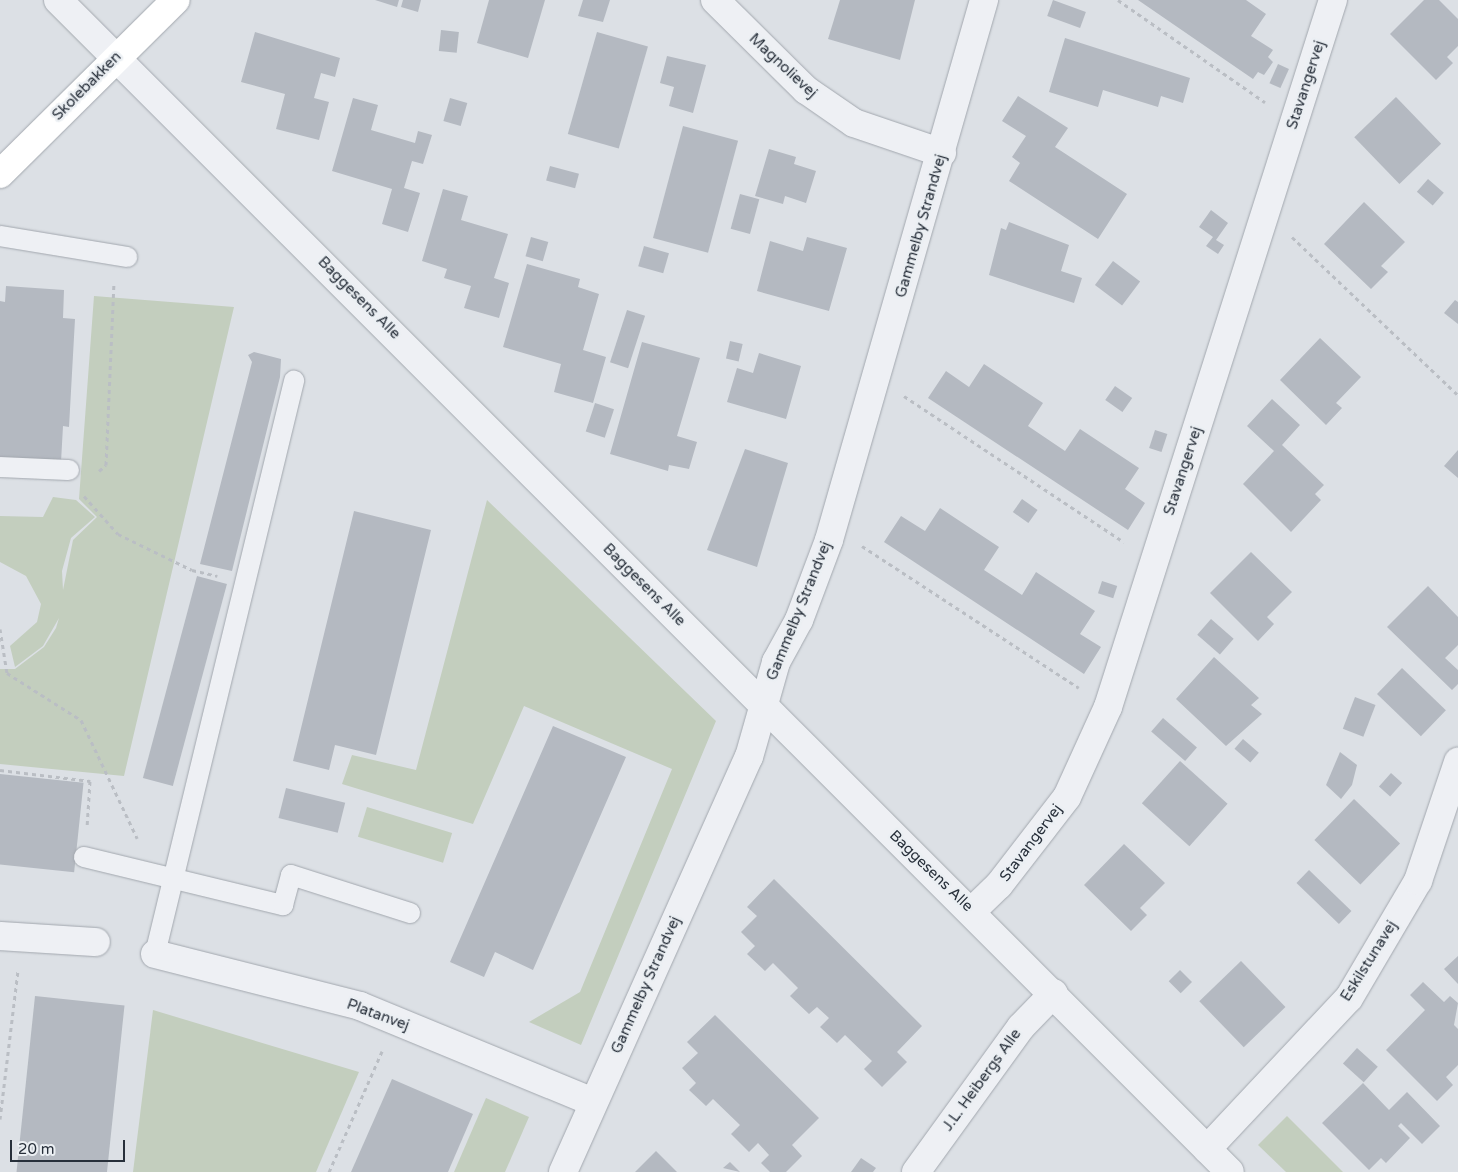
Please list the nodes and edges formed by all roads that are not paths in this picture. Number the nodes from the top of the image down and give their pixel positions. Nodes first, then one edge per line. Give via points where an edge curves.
1 (58, 0) edge
2 (176, 0) edge
3 (715, 0) edge
4 (984, 0) edge
5 (1333, 0) edge
6 (118, 56) junction
7 (942, 153) junction
8 (0, 174) edge
9 (0, 236) edge
10 (121, 256) road end
11 (294, 381) dead end
12 (0, 467) edge
13 (69, 470) road end
14 (764, 705) junction
15 (1458, 762) edge
16 (84, 857) road end
17 (174, 878) junction
18 (972, 911) junction
19 (410, 913) dead end
20 (11, 937) edge
21 (96, 942) dead end
22 (155, 954) joint
23 (1054, 993) junction
24 (593, 1102) junction
25 (1207, 1149) junction
26 (564, 1172) edge
27 (916, 1172) edge
28 (1230, 1172) edge

1 - 6 street, Baggesens Alle
2 - 6 street, Skolebakken
3 - 7 street, Magnolievej via 806,90 854,123
4 - 7 street, Gammelby Strandvej
5 - 18 street, Stavangervej via 1108,708 1067,797 1000,885
6 - 8 street, Skolebakken
6 - 14 street, Baggesens Alle
7 - 14 street, Gammelby Strandvej via 832,526 799,620 776,662
9 - 10 lane
11 - 17 lane
12 - 13 lane
14 - 18 street, Baggesens Alle
14 - 24 street, Gammelby Strandvej via 749,757
15 - 25 street, Eskilstunavej via 1418,881 1349,998
16 - 17 lane
17 - 19 lane via 283,905 290,875
17 - 22 lane
18 - 23 street, Baggesens Alle
20 - 21 street
22 - 24 street, Platanvej via 360,1006
23 - 25 street, Baggesens Alle
23 - 27 street, J.L. Heibergs Alle via 1021,1027
24 - 26 street, Gammelby Strandvej
25 - 28 street, Baggesens Alle

